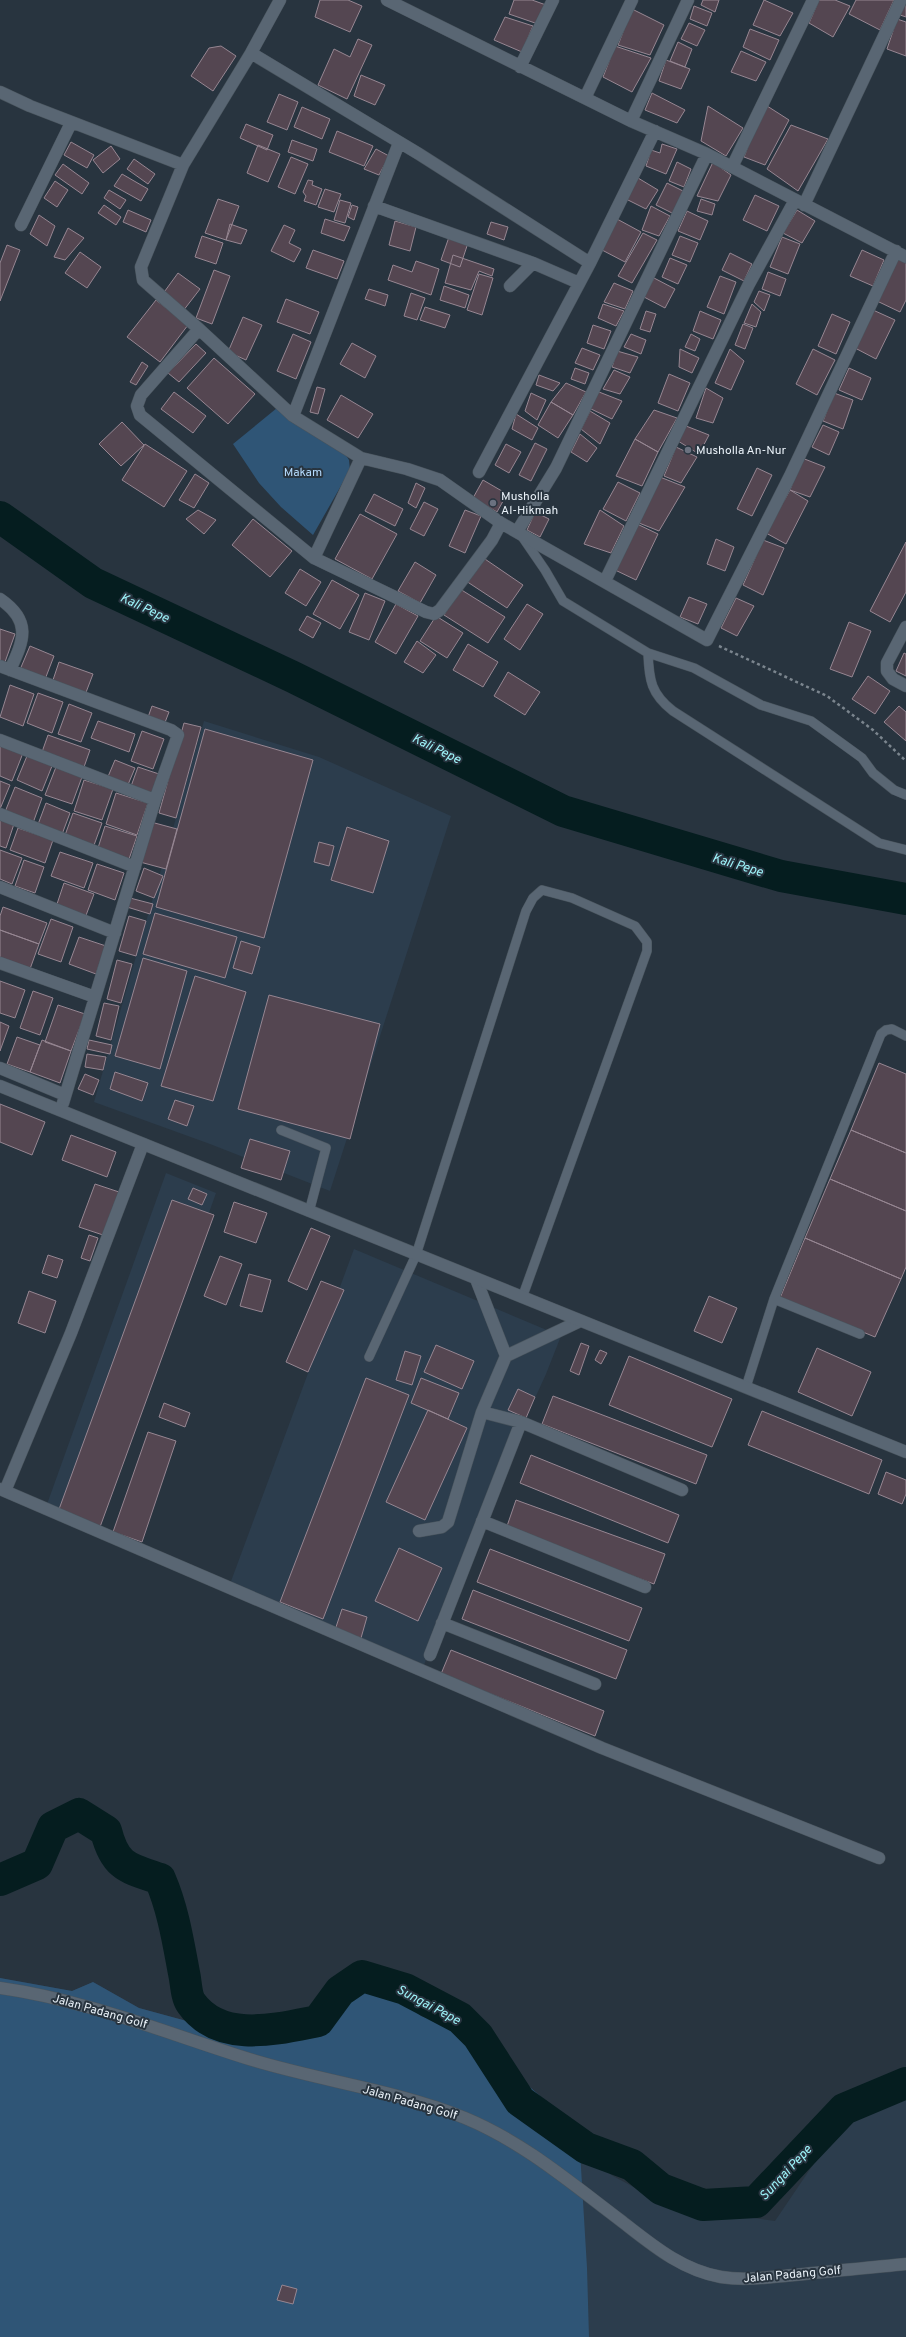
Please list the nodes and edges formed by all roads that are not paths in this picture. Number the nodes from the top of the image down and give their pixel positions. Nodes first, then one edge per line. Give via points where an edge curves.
1 (280, 0) edge
2 (387, 0) edge
3 (552, 0) edge
4 (632, 0) edge
5 (688, 0) edge
6 (813, 0) edge
7 (901, 0) edge
8 (251, 53) junction
9 (520, 67) junction
10 (0, 92) edge
11 (586, 98) junction
12 (631, 121) junction
13 (71, 123) junction
14 (655, 131) junction
15 (398, 143) junction
16 (707, 154) junction
17 (183, 165) junction
18 (732, 167) junction
19 (800, 202) junction
20 (374, 206) junction
21 (21, 225) dead end
22 (903, 255) edge
23 (533, 263) junction
24 (590, 263) junction
25 (579, 283) junction
26 (510, 286) dead end
27 (199, 329) junction
28 (293, 416) junction
29 (361, 458) junction
30 (479, 472) dead end
31 (501, 522) junction
32 (518, 530) junction
33 (314, 558) junction
34 (605, 581) junction
35 (0, 599) edge
36 (906, 627) edge
37 (648, 653) junction
38 (5, 668) edge
39 (906, 686) edge
40 (0, 740) edge
41 (906, 795) edge
42 (156, 800) junction
43 (0, 814) edge
44 (906, 850) edge
45 (135, 867) junction
46 (0, 887) edge
47 (115, 933) junction
48 (0, 962) edge
49 (95, 997) junction
50 (906, 1036) edge
51 (0, 1068) edge
52 (0, 1086) edge
53 (281, 1130) dead end
54 (143, 1144) junction
55 (309, 1212) junction
56 (416, 1256) junction
57 (476, 1279) junction
58 (522, 1298) junction
59 (774, 1299) junction
60 (580, 1321) junction
61 (860, 1334) dead end
62 (506, 1356) junction
63 (369, 1357) dead end
64 (746, 1387) junction
65 (482, 1412) junction
66 (521, 1422) junction
67 (906, 1452) edge
68 (3, 1490) edge
69 (682, 1490) dead end
70 (482, 1521) junction
71 (419, 1531) dead end
72 (645, 1587) dead end
73 (442, 1623) junction
74 (430, 1655) dead end
75 (595, 1684) dead end
76 (879, 1858) dead end
77 (0, 1988) edge
78 (906, 2264) edge

1 - 8 street
2 - 9 street
3 - 9 street
4 - 11 street
5 - 12 street
6 - 18 street
7 - 19 street via 876,58
8 - 15 street
8 - 17 street
9 - 11 street
10 - 13 street
11 - 12 street
12 - 14 street
13 - 17 street
13 - 21 street
14 - 16 street
14 - 24 street
15 - 20 street
15 - 24 street
16 - 18 street
16 - 32 street via 556,468
17 - 27 street via 141,275 143,280
18 - 19 street
19 - 22 street
19 - 34 street via 749,284
20 - 23 street
20 - 28 street
22 - 34 street via 707,640
23 - 25 street
23 - 26 street
24 - 25 street
25 - 30 street
27 - 28 street
27 - 33 street via 141,395 137,406 140,415
28 - 29 street
29 - 31 street via 440,480
29 - 33 street
31 - 32 street
31 - 33 street via 492,540 440,610 434,614
32 - 34 street
32 - 37 lane via 563,601
35 - 38 street via 13,608 20,620 23,633 21,645
36 - 39 street via 887,663 887,671 893,679
37 - 41 lane via 694,668 761,705 811,721 862,758 873,773 889,786
37 - 44 lane via 649,672 654,690 662,702 673,711 879,843
38 - 42 street via 176,732 178,738
40 - 42 street
42 - 45 street
43 - 45 street
45 - 47 street
46 - 47 street
47 - 49 street
48 - 49 street
49 - 51 street via 64,1099
50 - 59 lane via 892,1029 881,1034
52 - 54 street
53 - 55 lane via 326,1148
54 - 55 street
54 - 68 street via 71,1333
55 - 56 street
56 - 57 street
56 - 58 lane via 526,911 533,898 542,890 572,898 635,926 647,942 647,951
56 - 63 lane
57 - 58 street
57 - 62 street
58 - 60 street
59 - 61 lane
59 - 64 lane
60 - 62 street
60 - 64 street
62 - 65 street
64 - 67 street
65 - 66 street
65 - 71 street via 448,1522 442,1527
66 - 69 street
66 - 70 street
68 - 76 street via 594,1745
70 - 72 street
70 - 73 street
73 - 74 street
73 - 75 street
77 - 78 street, Jalan Padang Golf via 38,1993 118,2015 248,2059 395,2096 466,2118 531,2154 659,2252 705,2273 748,2279

